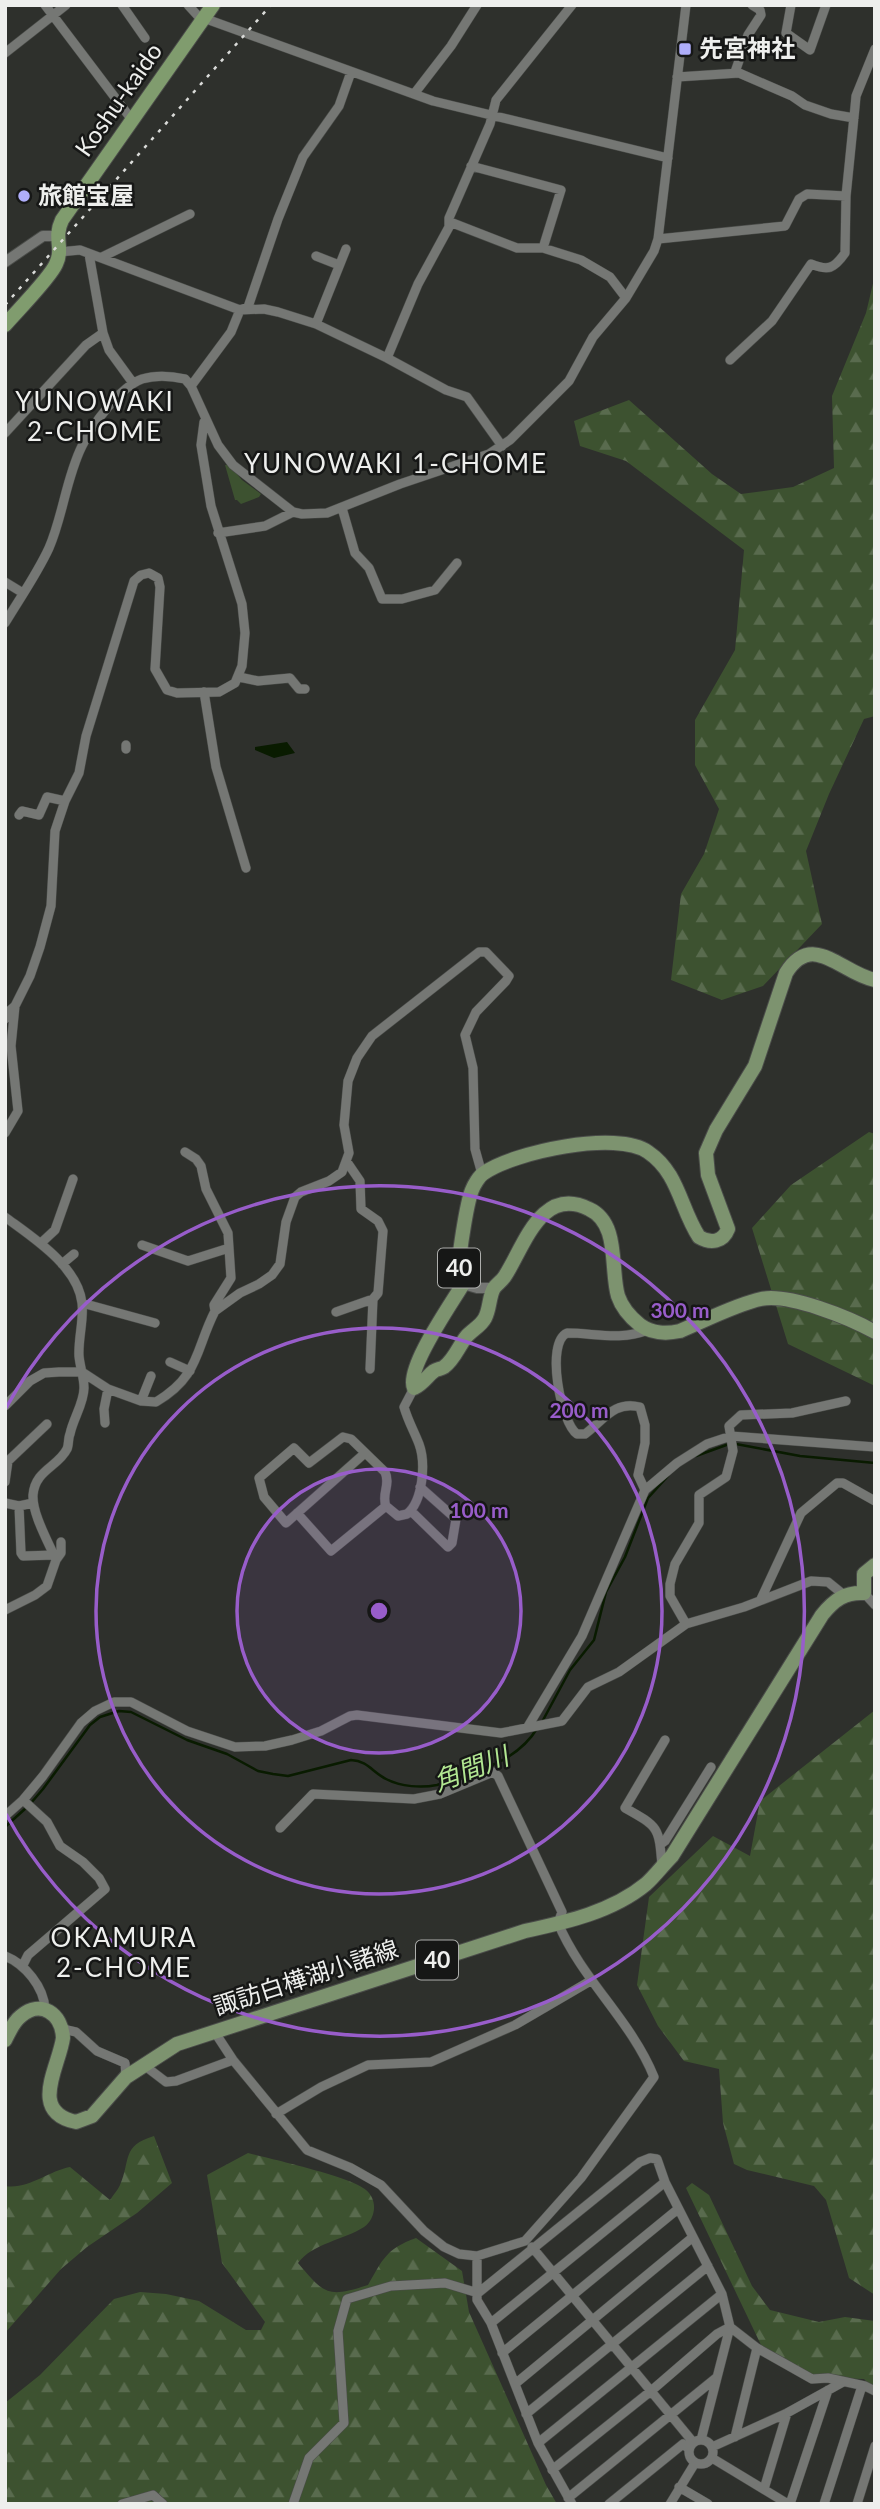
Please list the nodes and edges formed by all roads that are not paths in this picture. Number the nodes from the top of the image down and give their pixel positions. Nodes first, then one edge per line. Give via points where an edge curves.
1 (45, 5) edge
2 (66, 5) edge
3 (122, 5) edge
4 (188, 5) edge
5 (477, 5) edge
6 (572, 5) edge
7 (686, 5) edge
8 (752, 5) edge
9 (791, 5) edge
10 (826, 5) edge
11 (209, 11) edge
12 (53, 15) junction
13 (145, 38) dead end
14 (875, 49) edge
15 (5, 53) edge
16 (351, 72) junction
17 (735, 72) junction
18 (677, 76) junction
19 (414, 94) junction
20 (493, 115) junction
21 (854, 118) junction
22 (132, 120) junction
23 (668, 158) junction
24 (471, 166) junction
25 (846, 196) junction
26 (190, 214) dead end
27 (450, 222) junction
28 (56, 236) junction
29 (658, 239) junction
30 (543, 248) junction
31 (346, 249) dead end
32 (59, 252) junction
33 (89, 254) junction
34 (316, 256) dead end
35 (102, 257) junction
36 (5, 262) edge
37 (340, 265) junction
38 (626, 298) junction
39 (240, 310) junction
40 (316, 324) junction
41 (5, 325) edge
42 (103, 333) junction
43 (387, 358) junction
44 (730, 360) dead end
45 (133, 383) junction
46 (191, 386) junction
47 (205, 420) junction
48 (5, 433) edge
49 (502, 446) junction
50 (342, 508) junction
51 (293, 512) junction
52 (218, 533) junction
53 (457, 564) dead end
54 (5, 582) edge
55 (23, 593) junction
56 (5, 623) edge
57 (239, 677) junction
58 (305, 689) dead end
59 (204, 692) junction
60 (65, 802) junction
61 (19, 815) dead end
62 (246, 868) dead end
63 (875, 980) edge
64 (15, 1006) junction
65 (5, 1018) edge
66 (5, 1133) edge
67 (185, 1152) dead end
68 (347, 1162) junction
69 (482, 1174) junction
70 (73, 1179) dead end
71 (5, 1217) edge
72 (41, 1244) junction
73 (142, 1245) dead end
74 (229, 1248) junction
75 (74, 1254) dead end
76 (62, 1264) junction
77 (463, 1284) junction
78 (494, 1288) junction
79 (373, 1298) junction
80 (82, 1303) junction
81 (215, 1311) junction
82 (337, 1312) dead end
83 (155, 1323) dead end
84 (648, 1330) junction
85 (875, 1332) edge
86 (170, 1362) dead end
87 (370, 1369) dead end
88 (31, 1370) dead end
89 (190, 1371) junction
90 (82, 1372) junction
91 (44, 1373) junction
92 (151, 1376) dead end
93 (414, 1388) junction
94 (108, 1389) junction
95 (141, 1401) junction
96 (846, 1401) dead end
97 (5, 1406) edge
98 (105, 1423) dead end
99 (47, 1424) dead end
100 (731, 1437) junction
101 (875, 1447) edge
102 (365, 1453) junction
103 (5, 1482) edge
104 (420, 1487) junction
105 (645, 1490) junction
106 (875, 1501) edge
107 (5, 1503) edge
108 (33, 1503) junction
109 (19, 1506) junction
110 (386, 1506) junction
111 (411, 1511) junction
112 (297, 1513) junction
113 (61, 1542) dead end
114 (55, 1558) junction
115 (875, 1565) edge
116 (870, 1592) edge
117 (844, 1595) junction
118 (761, 1599) junction
119 (875, 1605) edge
120 (5, 1610) edge
121 (686, 1625) junction
122 (529, 1728) junction
123 (665, 1740) dead end
124 (710, 1767) dead end
125 (28, 1804) junction
126 (6, 1814) edge
127 (280, 1828) dead end
128 (661, 1844) junction
129 (662, 1866) junction
130 (558, 1923) junction
131 (5, 1956) edge
132 (23, 1965) junction
133 (592, 1980) junction
134 (45, 2008) junction
135 (63, 2029) junction
136 (214, 2031) junction
137 (5, 2040) edge
138 (233, 2060) junction
139 (149, 2069) dead end
140 (126, 2077) junction
141 (276, 2114) junction
142 (665, 2182) junction
143 (678, 2209) junction
144 (693, 2237) junction
145 (525, 2241) junction
146 (534, 2249) junction
147 (477, 2256) junction
148 (708, 2266) junction
149 (553, 2273) junction
150 (478, 2292) junction
151 (722, 2294) junction
152 (572, 2296) junction
153 (592, 2320) junction
154 (491, 2323) junction
155 (730, 2328) junction
156 (612, 2344) junction
157 (757, 2348) junction
158 (502, 2353) junction
159 (632, 2368) junction
160 (716, 2378) junction
161 (843, 2382) junction
162 (515, 2384) junction
163 (862, 2386) junction
164 (828, 2390) junction
165 (651, 2391) junction
166 (875, 2391) edge
167 (787, 2413) junction
168 (526, 2414) junction
169 (670, 2414) junction
170 (735, 2437) junction
171 (538, 2443) junction
172 (694, 2444) junction
173 (875, 2446) edge
174 (712, 2452) junction
175 (695, 2463) junction
176 (552, 2470) junction
177 (679, 2487) junction
178 (764, 2489) junction
179 (570, 2501) edge
180 (122, 2504) edge
181 (163, 2504) edge
182 (293, 2504) edge
183 (609, 2504) edge
184 (670, 2504) edge
185 (708, 2504) edge
186 (789, 2504) edge
187 (824, 2504) edge
188 (857, 2504) edge

1 - 12 street
2 - 12 street
3 - 13 street
4 - 11 street via 198,16
5 - 19 street
6 - 20 street via 496,100
7 - 18 street
8 - 17 street via 761,15 748,35
9 - 10 street via 786,33 810,50
11 - 16 street
11 - 22 highway, Koshu-kaido
12 - 15 street
12 - 22 street
14 - 21 street via 856,96
16 - 19 street
16 - 39 street via 339,106 303,157 248,307
17 - 18 street
17 - 21 street via 805,105
18 - 23 street
19 - 20 street
20 - 23 street
20 - 24 street
21 - 25 street
22 - 28 highway, Koshu-kaido via 62,220
23 - 29 street
24 - 27 street
24 - 30 street via 561,190
25 - 29 street via 807,194 799,199 785,226
25 - 44 street via 845,253 841,259 825,270 811,264 772,321
26 - 35 street
27 - 30 street via 517,248
27 - 43 street
28 - 32 highway
28 - 36 street via 43,236
29 - 38 street
30 - 38 street via 600,269
31 - 37 street
32 - 33 street
32 - 41 highway via 56,265
33 - 35 street
33 - 42 street
34 - 37 street
35 - 39 street
37 - 40 street
38 - 49 street via 593,337 569,381
39 - 40 street via 264,309
39 - 46 street via 231,332
40 - 43 street
42 - 45 street via 109,350
42 - 48 street via 86,345
43 - 49 street via 467,397
45 - 46 street via 144,378 179,378
45 - 55 street via 97,421 81,447 48,549
46 - 47 street
47 - 51 street via 233,465
47 - 52 street via 201,445
49 - 50 street
50 - 51 street via 316,514
50 - 53 street via 355,553 369,568 382,599 435,590
51 - 52 street via 265,526
52 - 57 street via 242,604 245,633
54 - 55 street
55 - 56 street
57 - 58 street via 258,681 290,678 299,689
57 - 59 street via 228,688
59 - 60 street via 177,693 159,680 155,654 160,587 158,578 141,575 134,581 79,773
59 - 62 street via 216,767
60 - 61 street via 47,797 38,815 22,811
60 - 64 street via 55,831 51,906 30,976
63 - 69 main road via 817,954 799,958 786,972 755,1066 706,1153 708,1175 728,1229 718,1240 699,1237 663,1163 645,1150 621,1143 598,1142 522,1156
64 - 65 street
64 - 66 street via 11,1046 18,1111
67 - 74 street via 201,1166 206,1189 228,1233
68 - 69 street via 346,1091 357,1058 391,1019 478,952 486,952 509,976 476,1012 465,1035 473,1068 475,1149
68 - 79 street via 358,1176 361,1209 383,1231 378,1293
68 - 81 street via 342,1172 295,1197 280,1264 272,1275
69 - 77 main road, 40 via 471,1191 466,1217 458,1272
70 - 72 street via 55,1230
71 - 72 street
72 - 76 street
73 - 74 street via 188,1262
74 - 81 street via 231,1278
75 - 76 street
76 - 80 street
77 - 78 street
77 - 93 main road, 40 via 419,1359
78 - 84 main road, 40 via 506,1276 537,1220 559,1206 573,1204 601,1217 609,1233 617,1295 634,1320
78 - 93 main road, 40 via 485,1319 444,1367
79 - 82 street
79 - 87 street
80 - 83 street
80 - 90 street
81 - 89 street
84 - 85 main road via 680,1331 761,1299 783,1298
84 - 105 street via 617,1337 567,1333 558,1342 555,1366 569,1425 577,1434 585,1434 617,1408 640,1407 645,1443 638,1475
86 - 89 street
88 - 91 street
89 - 95 street via 166,1396 156,1402
90 - 91 street
90 - 94 street
90 - 108 street via 84,1390 68,1449 35,1484
91 - 97 street
92 - 95 street
93 - 104 street via 404,1407 422,1453
94 - 95 street
94 - 98 street
96 - 100 street via 792,1413 741,1415 729,1426
99 - 103 street via 8,1461
100 - 101 street
100 - 105 street via 688,1455
100 - 121 street via 733,1450 726,1476 699,1495 699,1523 675,1564 670,1596
102 - 110 street via 388,1478
102 - 112 street
102 - 112 street via 343,1437 309,1464 294,1448 259,1478 264,1497 286,1523
104 - 111 street
104 - 111 street via 456,1519 452,1543 448,1547
105 - 122 street via 582,1636
106 - 118 street via 836,1483 801,1513
107 - 109 street
108 - 109 street
108 - 114 street
109 - 114 street via 23,1556
110 - 111 street via 398,1516
110 - 112 street via 331,1551
113 - 114 street via 60,1556
114 - 120 street via 47,1586
115 - 116 main road via 864,1574
116 - 117 main road
116 - 119 street
117 - 118 street via 828,1582 811,1581
117 - 129 main road, 諏訪白樺湖小諸線 / 40 via 822,1615
118 - 121 street
121 - 122 street via 619,1672 588,1687 562,1721
122 - 125 street via 501,1733 357,1715 292,1740 235,1747 187,1731 131,1702 114,1702 81,1723
123 - 128 street via 625,1808 650,1822
124 - 128 street
125 - 126 street
125 - 132 street via 47,1822 60,1846 83,1862 105,1889
127 - 130 street via 313,1794 414,1799 440,1794 493,1772 562,1912
128 - 129 street
129 - 130 main road, 諏訪白樺湖小諸線 / 40 via 645,1884 609,1907
130 - 133 street
130 - 136 main road, 諏訪白樺湖小諸線 / 40
131 - 132 street
132 - 134 street via 44,1997
133 - 141 street via 515,2025 431,2062 368,2066
133 - 145 street via 654,2077 581,2178
134 - 135 main road
134 - 137 main road via 19,2017
135 - 140 street via 76,2032 97,2051 125,2063
135 - 140 main road, 諏訪白樺湖小諸線 / 40 via 48,2094 60,2116 84,2120
136 - 138 street
136 - 140 main road, 諏訪白樺湖小諸線 / 40 via 177,2045
138 - 139 street via 176,2081 166,2082
138 - 141 street
141 - 147 street via 307,2150 382,2185 444,2247
142 - 143 street
142 - 146 street via 657,2159 640,2162
142 - 149 street
143 - 144 street
143 - 152 street
144 - 148 street
144 - 153 street
145 - 146 street
145 - 147 street
146 - 149 street
146 - 150 street
147 - 150 street
148 - 151 street
148 - 156 street
149 - 152 street
149 - 154 street
150 - 154 street via 477,2300
150 - 182 street via 445,2283 391,2286 347,2299 338,2332 344,2423 309,2458
151 - 155 street
151 - 159 street
152 - 153 street
152 - 158 street
153 - 156 street
153 - 162 street
154 - 158 street
155 - 157 street
155 - 160 street
155 - 165 street
156 - 159 street
156 - 168 street
157 - 161 street via 812,2379
157 - 170 street
158 - 162 street
159 - 165 street
159 - 171 street
160 - 169 street
160 - 172 street
161 - 163 street
161 - 164 street
162 - 168 street
163 - 166 street
163 - 187 street
164 - 167 street
164 - 186 street
165 - 169 street
165 - 176 street
167 - 170 street
167 - 178 street
168 - 171 street
169 - 172 street
169 - 179 street
170 - 174 street
171 - 176 street
172 - 174 street via 708,2442
172 - 175 street via 690,2457
172 - 183 street via 683,2444
173 - 188 street
174 - 175 street via 702,2465
174 - 178 street
175 - 177 street
176 - 179 street
177 - 184 street
177 - 185 street
178 - 186 street
180 - 181 street via 153,2495

